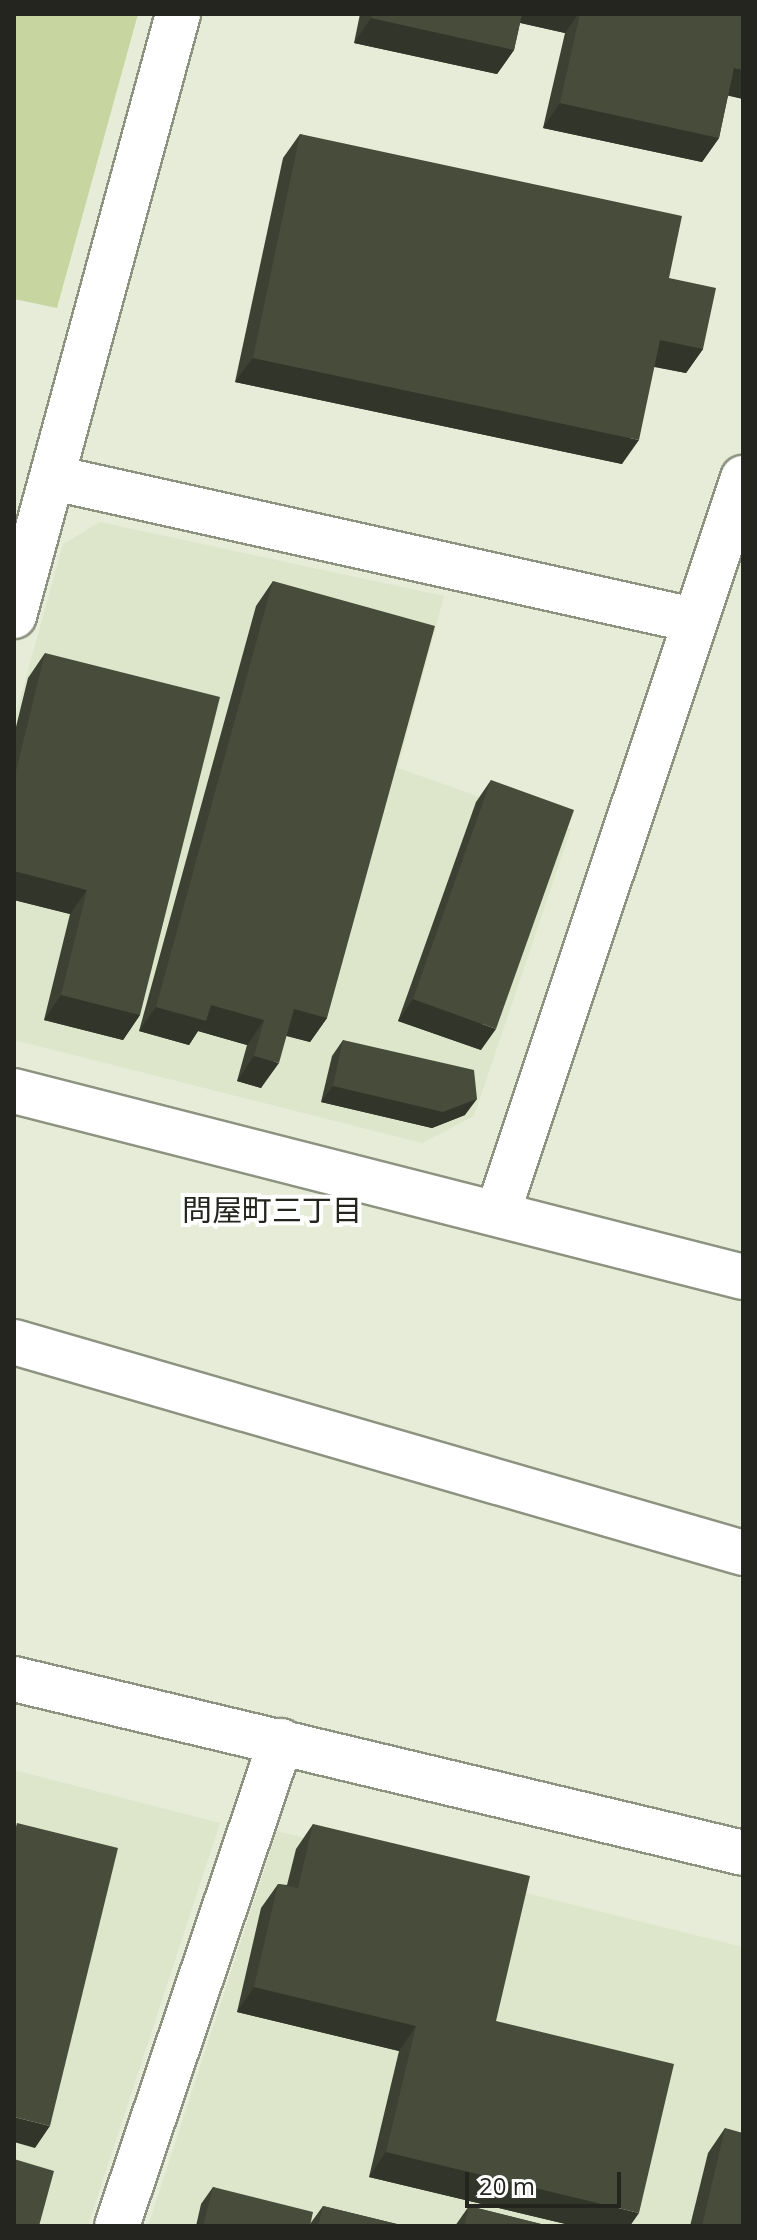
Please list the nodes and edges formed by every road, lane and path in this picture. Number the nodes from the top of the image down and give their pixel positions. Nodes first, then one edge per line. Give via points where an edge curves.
1 (178, 14) edge
2 (54, 478) junction
3 (743, 478) edge
4 (14, 616) edge
5 (693, 620) junction
6 (14, 1091) edge
7 (498, 1212) junction
8 (743, 1277) edge
9 (14, 1342) edge
10 (743, 1553) edge
11 (14, 1679) edge
12 (281, 1741) junction
13 (743, 1853) edge
14 (117, 2226) edge

1 - 2 street
2 - 4 street
2 - 5 street
3 - 5 street
5 - 7 street
6 - 7 street
7 - 8 street
9 - 10 street
11 - 12 street
12 - 13 street
12 - 14 street

